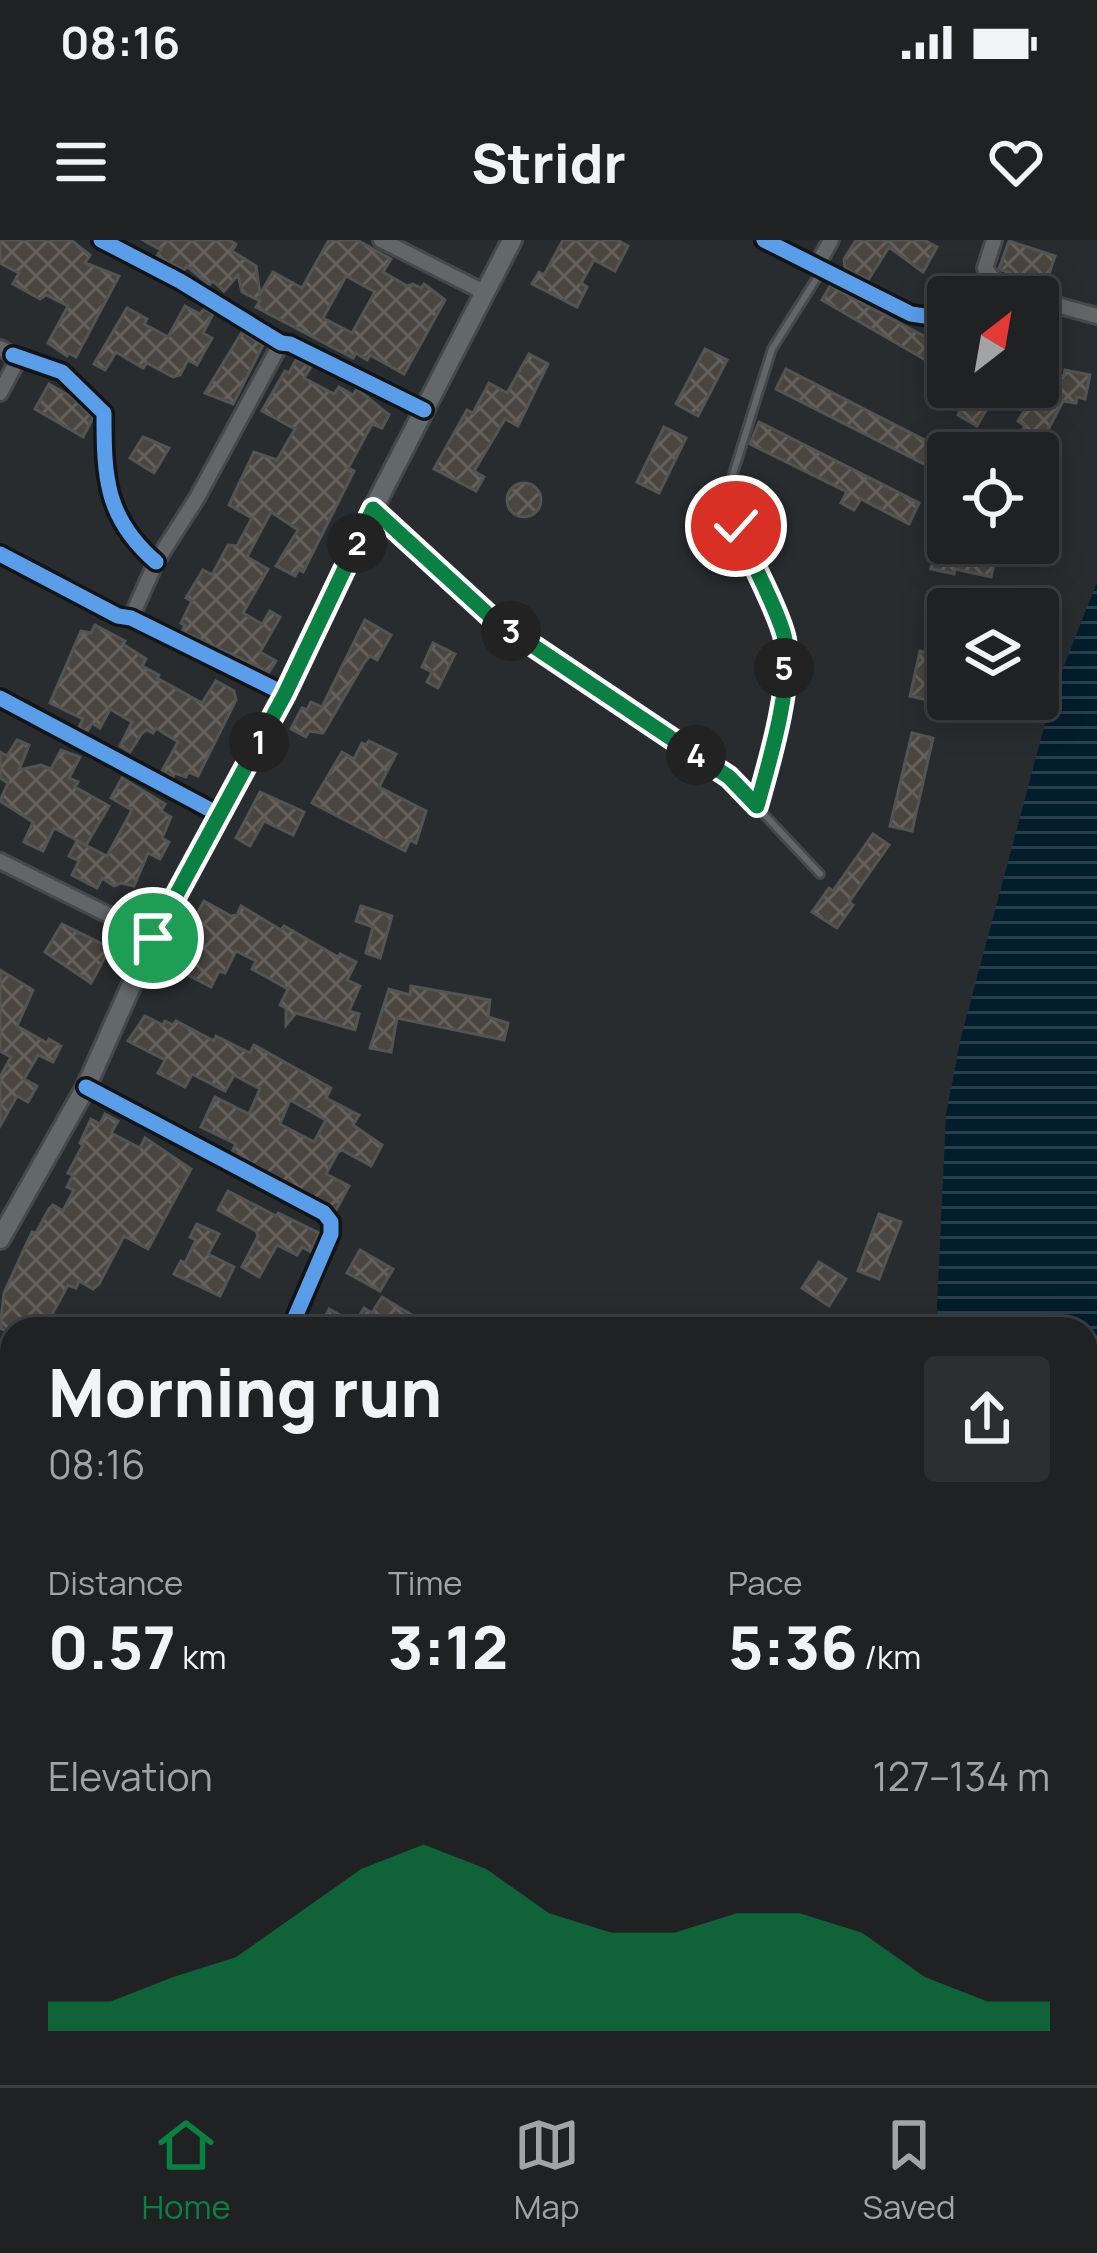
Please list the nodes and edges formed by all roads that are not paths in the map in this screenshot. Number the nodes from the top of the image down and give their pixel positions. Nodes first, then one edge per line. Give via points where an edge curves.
1 (101, 240) edge
2 (381, 240) edge
3 (512, 240) edge
4 (764, 240) edge
5 (831, 240) edge
6 (994, 240) edge
7 (819, 268) junction
8 (990, 276) edge
9 (484, 292) junction
10 (1059, 306) edge
11 (927, 316) edge
12 (1097, 316) edge
13 (281, 343) junction
14 (6, 352) edge
15 (0, 393) edge
16 (424, 410) junction
17 (373, 509) junction
18 (0, 554) edge
19 (156, 562) junction
20 (131, 617) junction
21 (285, 694) junction
22 (0, 698) edge
23 (757, 806) junction
24 (220, 815) junction
25 (0, 861) edge
26 (820, 874) dead end
27 (153, 938) junction
28 (86, 1087) junction
29 (0, 1239) edge
30 (295, 1317) edge

1 - 13 street
2 - 9 street
3 - 9 main road
4 - 7 street
5 - 7 street
6 - 8 street
7 - 11 street
7 - 23 lane via 772,349 729,487 736,526 785,640 783,692
9 - 16 main road
10 - 12 street
13 - 16 street
13 - 19 street
14 - 15 street via 14,367
14 - 19 street via 62,372 104,413 114,510
16 - 17 main road
17 - 21 main road
17 - 23 lane via 493,619 729,777
18 - 20 street
19 - 20 street
20 - 21 street
21 - 24 main road
22 - 24 street
23 - 26 lane
24 - 27 main road
25 - 27 street
27 - 28 main road
28 - 29 main road
28 - 30 street via 324,1213 331,1234

